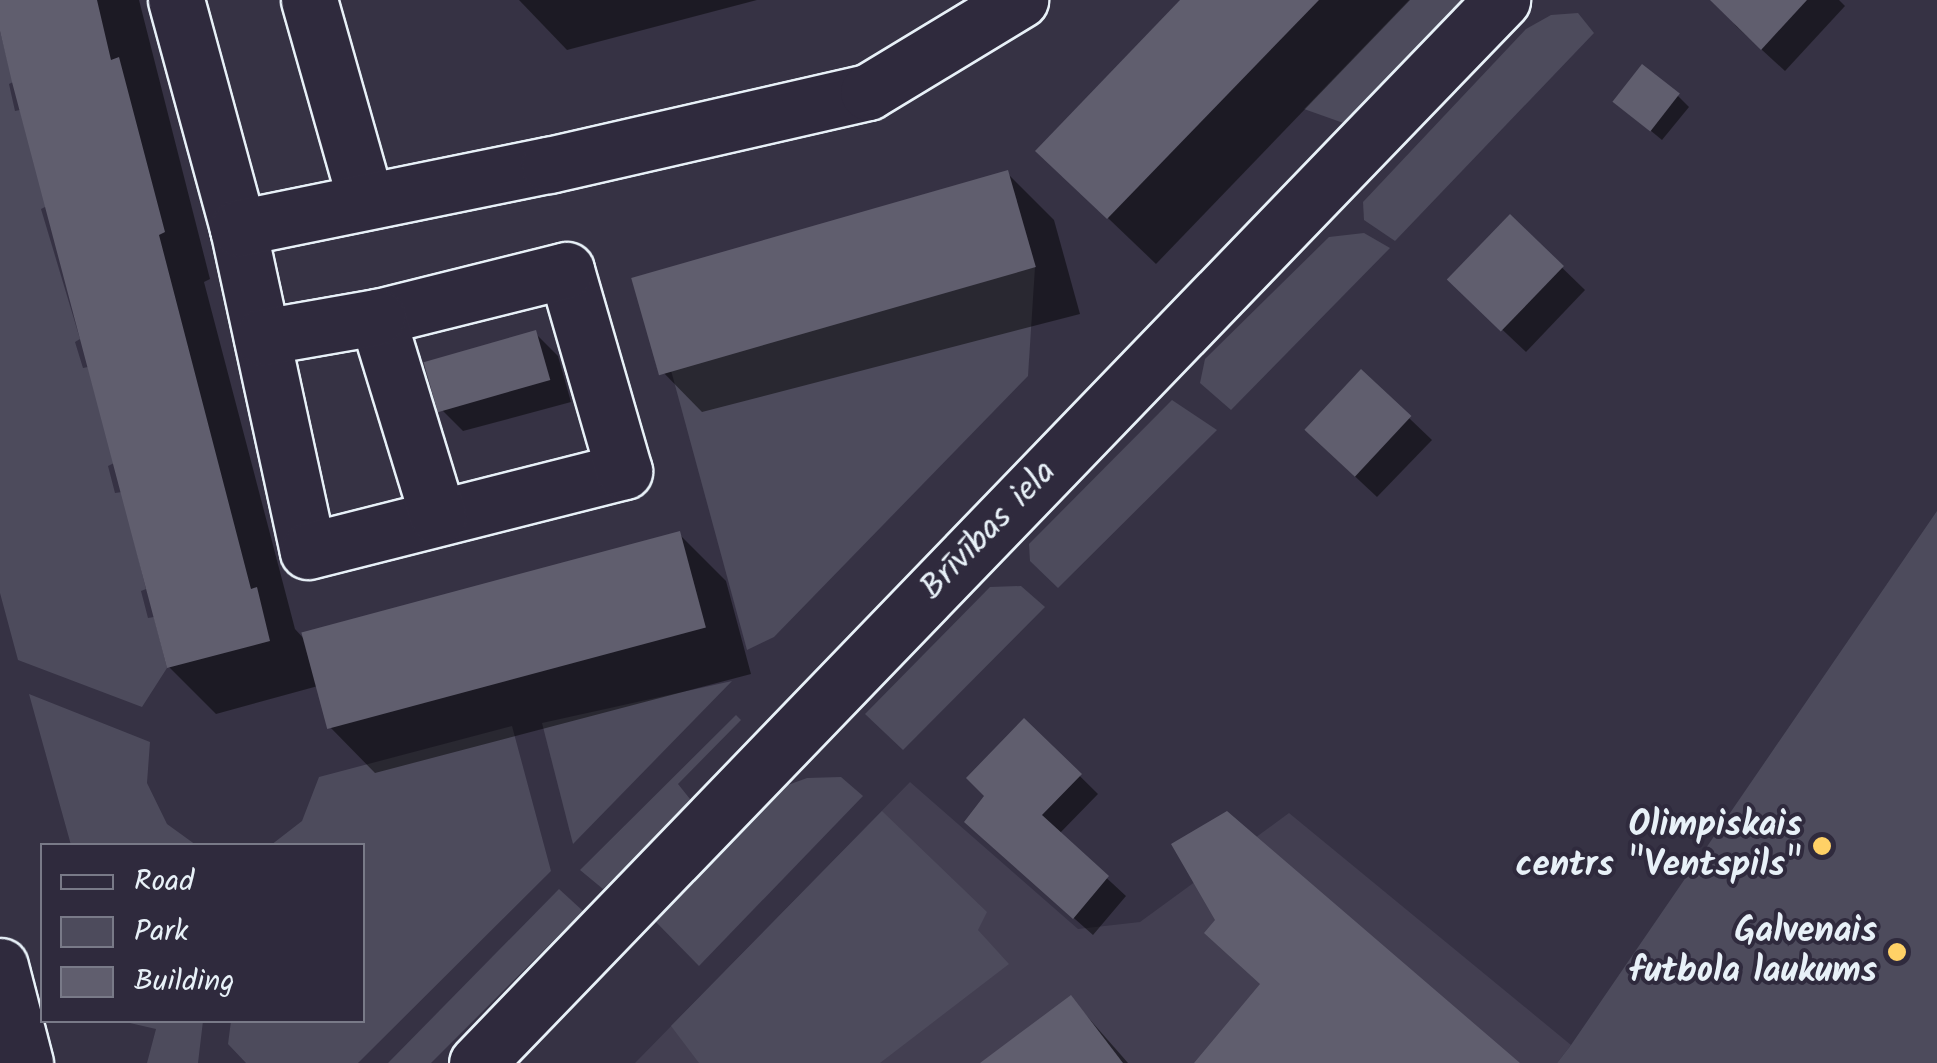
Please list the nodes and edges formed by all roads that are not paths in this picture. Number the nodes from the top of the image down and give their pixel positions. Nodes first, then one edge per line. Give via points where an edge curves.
1 (176, 0) edge
2 (309, 0) edge
3 (1020, 0) edge
4 (1502, 0) edge
5 (366, 201) junction
6 (238, 228) junction
7 (377, 316) junction
8 (262, 337) junction
9 (438, 516) junction
10 (0, 966) edge
11 (25, 1063) edge
12 (477, 1063) edge

1 - 6 street
2 - 5 street
3 - 5 street via 868,92
4 - 12 street, Brīvības iela
5 - 6 street
6 - 8 street
7 - 8 street
7 - 9 street
7 - 9 street via 566,270 624,471
8 - 9 street via 308,550
10 - 11 street

